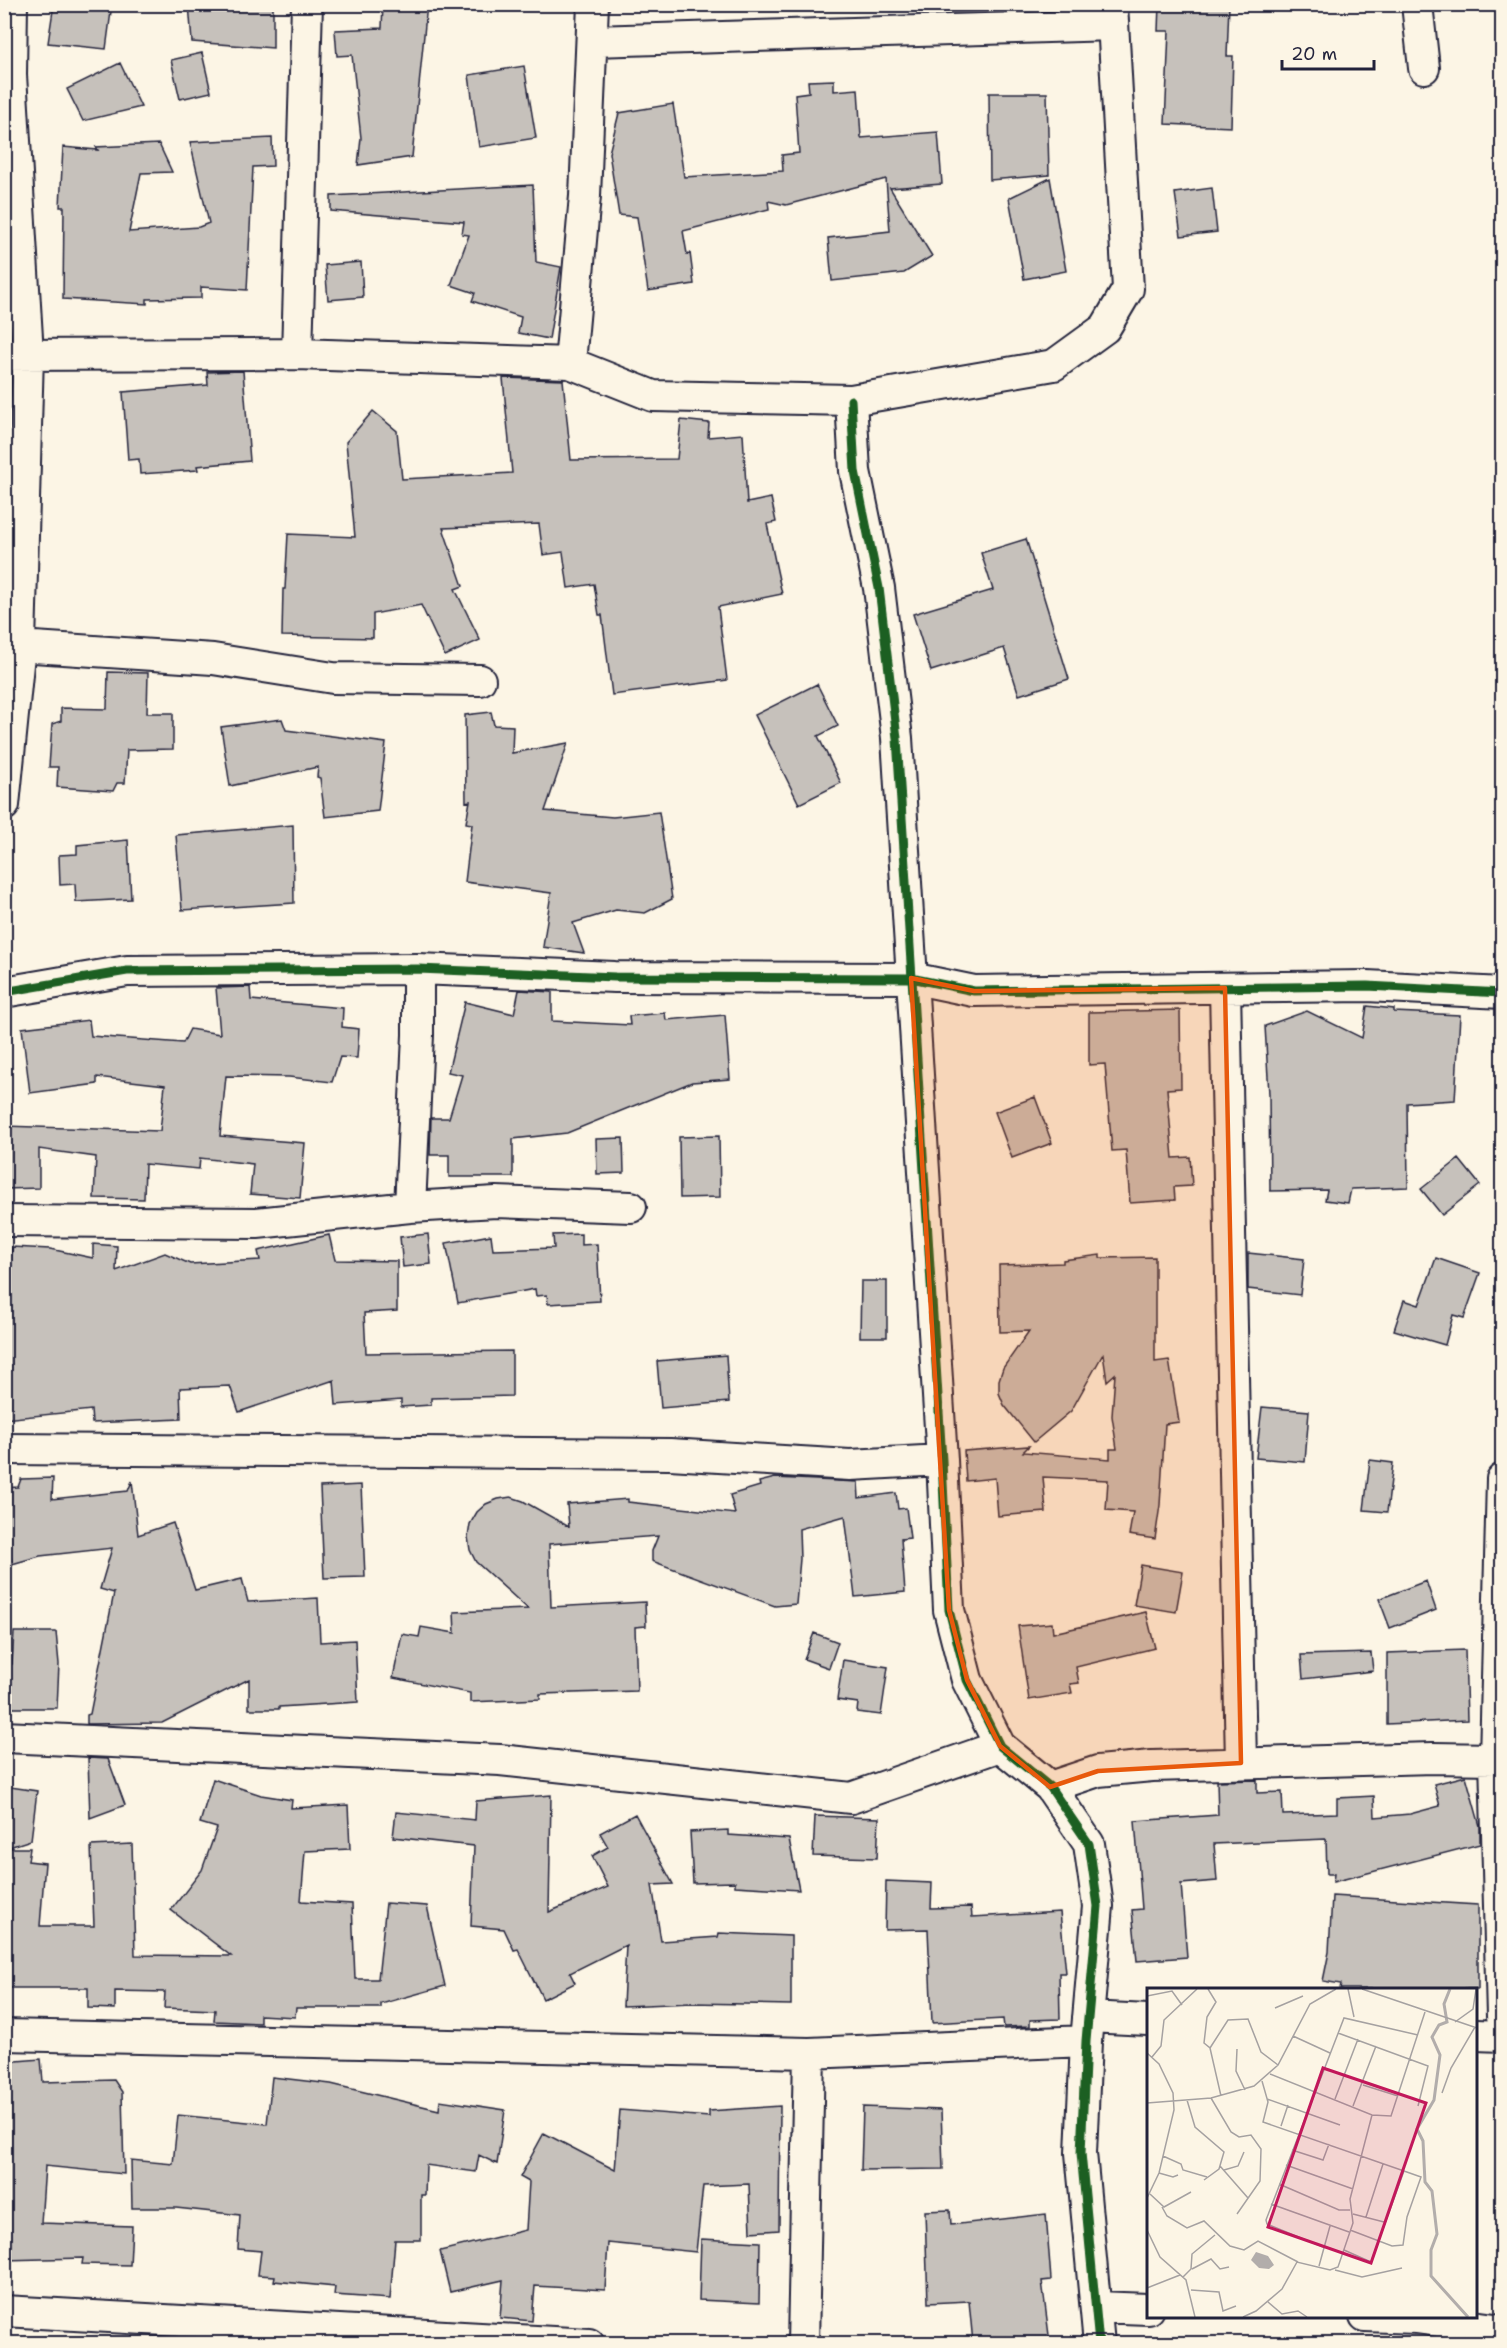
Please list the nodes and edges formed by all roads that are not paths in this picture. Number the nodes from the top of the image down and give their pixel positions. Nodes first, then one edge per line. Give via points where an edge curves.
1 (12, 4) edge
2 (307, 4) edge
3 (593, 4) edge
4 (1417, 4) edge
5 (1112, 15) edge
6 (592, 41) junction
7 (1424, 68) dead end
8 (297, 354) junction
9 (16, 355) edge
10 (570, 363) junction
11 (851, 400) junction
12 (12, 645) edge
13 (480, 680) dead end
14 (4, 805) edge
15 (418, 969) junction
16 (911, 978) junction
17 (1225, 988) junction
18 (4, 992) edge
19 (1503, 993) edge
20 (410, 1207) junction
21 (631, 1207) dead end
22 (4, 1221) edge
23 (4, 1449) edge
24 (942, 1460) junction
25 (1503, 1479) edge
26 (4, 1737) edge
27 (1000, 1746) junction
28 (1495, 1759) junction
29 (1241, 1763) junction
30 (1050, 1787) junction
31 (1503, 2016) edge
32 (1147, 2020) edge
33 (1087, 2029) junction
34 (4, 2035) edge
35 (1477, 2035) edge
36 (1503, 2036) edge
37 (809, 2053) junction
38 (1097, 2307) junction
39 (1147, 2309) edge
40 (4, 2311) edge
41 (1416, 2318) edge
42 (1503, 2330) edge
43 (589, 2343) edge
44 (803, 2343) edge
45 (1099, 2343) edge

1 - 9 street
2 - 8 street
3 - 6 street
4 - 7 street
5 - 6 street
5 - 11 street via 1128,289 1105,328 1054,365
6 - 10 street via 585,196
8 - 9 street
8 - 10 street
9 - 12 street
10 - 11 street via 653,396
11 - 16 street via 855,471 879,588 897,738
12 - 13 street via 213,659 333,678
12 - 14 street
15 - 16 street via 615,977
15 - 18 street via 127,971
15 - 20 street
16 - 17 street via 974,991
16 - 24 street
17 - 19 street via 1367,986
17 - 29 street
20 - 21 street via 496,1202
20 - 22 street via 257,1223
23 - 24 street via 670,1454 850,1465
24 - 27 street via 949,1610 967,1680
25 - 28 street
26 - 27 street via 500,1760 851,1798
27 - 30 street
28 - 29 street
28 - 31 street
29 - 30 street via 1098,1771
30 - 33 street via 1089,1844 1098,1906
32 - 33 street
33 - 37 street
33 - 38 street via 1080,2153
34 - 37 street
35 - 36 street
37 - 44 street
38 - 39 street
38 - 45 street
40 - 43 street
41 - 42 street

